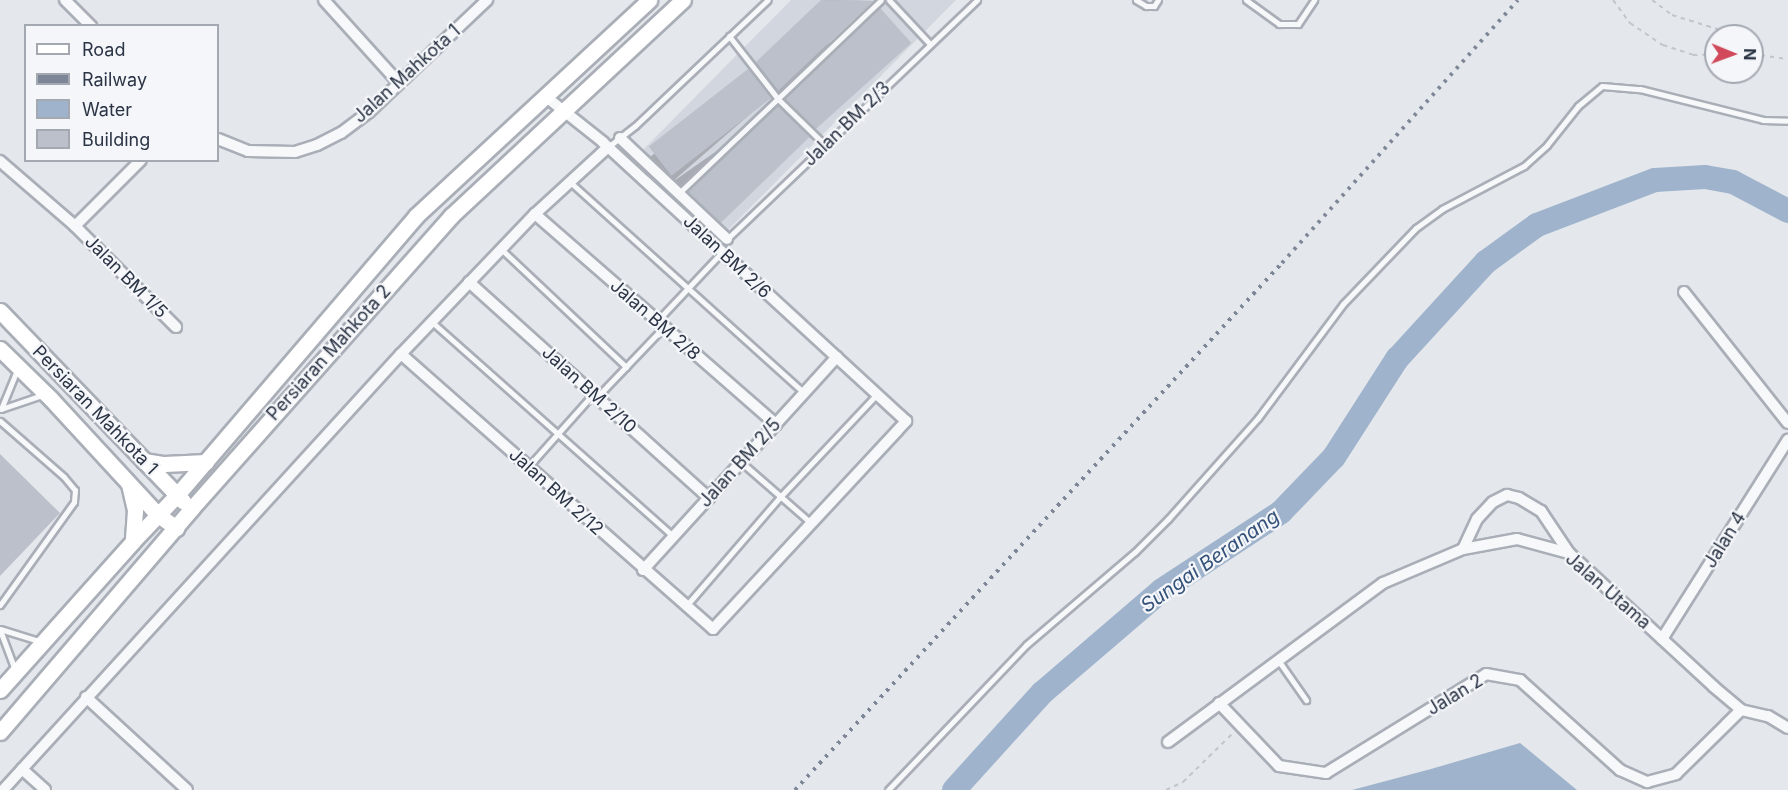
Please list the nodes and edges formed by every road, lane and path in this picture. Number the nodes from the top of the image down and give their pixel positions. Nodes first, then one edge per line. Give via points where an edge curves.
1 (65, 0) edge
2 (324, 0) edge
3 (488, 0) edge
4 (649, 0) edge
5 (683, 0) edge
6 (768, 0) edge
7 (881, 0) edge
8 (889, 0) edge
9 (977, 0) edge
10 (1136, 0) edge
11 (1158, 0) edge
12 (1246, 0) edge
13 (1314, 0) edge
14 (1652, 0) edge
15 (1614, 1) edge
16 (89, 24) edge
17 (1704, 25) edge
18 (729, 36) junction
19 (930, 44) junction
20 (1764, 54) edge
21 (1704, 55) edge
22 (1788, 59) edge
23 (399, 83) junction
24 (545, 96) junction
25 (778, 99) junction
26 (563, 112) junction
27 (1788, 122) edge
28 (620, 138) junction
29 (219, 139) edge
30 (826, 146) junction
31 (608, 147) junction
32 (0, 161) edge
33 (139, 162) edge
34 (570, 182) junction
35 (679, 194) junction
36 (535, 214) junction
37 (75, 226) junction
38 (727, 239) junction
39 (501, 249) junction
40 (720, 250) junction
41 (469, 282) junction
42 (688, 288) junction
43 (1684, 292) dead end
44 (0, 311) edge
45 (432, 322) junction
46 (659, 325) junction
47 (176, 327) dead end
48 (0, 349) edge
49 (401, 354) junction
50 (837, 357) junction
51 (18, 367) junction
52 (626, 367) junction
53 (804, 393) junction
54 (46, 394) junction
55 (877, 394) junction
56 (596, 395) junction
57 (1, 409) edge
58 (0, 421) edge
59 (1788, 423) edge
60 (776, 424) junction
61 (557, 434) junction
62 (1788, 440) edge
63 (144, 461) junction
64 (206, 462) junction
65 (741, 462) junction
66 (528, 466) junction
67 (129, 484) junction
68 (177, 495) junction
69 (781, 496) junction
70 (709, 498) junction
71 (191, 508) junction
72 (158, 514) junction
73 (811, 523) junction
74 (176, 528) junction
75 (674, 536) junction
76 (133, 541) junction
77 (1462, 549) junction
78 (1569, 553) junction
79 (643, 570) junction
80 (0, 604) edge
81 (686, 606) junction
82 (0, 630) edge
83 (1662, 639) junction
84 (41, 642) junction
85 (1278, 660) junction
86 (15, 672) junction
87 (0, 690) edge
88 (86, 697) junction
89 (1306, 700) dead end
90 (1219, 703) junction
91 (1742, 710) junction
92 (1241, 726) junction
93 (1788, 728) edge
94 (0, 732) edge
95 (1168, 742) dead end
96 (22, 769) junction
97 (3, 790) edge
98 (45, 790) edge
99 (188, 790) edge
100 (888, 790) edge
101 (1166, 790) edge

1 - 16 street
2 - 23 street
3 - 23 street, Jalan Mahkota 1
4 - 24 main road, Persiaran Mahkota 2
5 - 26 main road, Persiaran Mahkota 2
6 - 18 lane
7 - 25 lane
8 - 19 lane
9 - 19 lane, Jalan BM 2/3
10 - 11 lane via 1146,6 1154,6
12 - 13 lane via 1279,24 1298,24
14 - 17 path via 1672,15
15 - 21 path via 1630,23 1664,45 1693,56
18 - 25 lane
18 - 28 lane
19 - 30 lane, Jalan BM 2/3
20 - 22 path
23 - 29 street, Jalan Mahkota 1 via 341,133 296,152 248,151
24 - 26 street, Jalan BM 2/6
24 - 64 main road, Persiaran Mahkota 2 via 416,216
25 - 30 lane
25 - 35 lane
26 - 31 street, Jalan BM 2/6
26 - 71 main road, Persiaran Mahkota 2 via 451,216
27 - 100 lane via 1763,120 1640,89 1602,86 1578,106 1547,145 1524,166 1442,209 1416,228 1343,303 1258,418 1168,519 1026,645
28 - 31 lane
28 - 35 street
30 - 38 lane, Jalan BM 2/3
31 - 34 street
31 - 40 street, Jalan BM 2/6
32 - 37 street, Jalan BM 1/5
33 - 37 street, Jalan BM 1/5
34 - 36 street
34 - 42 lane
35 - 38 street
36 - 39 street
36 - 46 street, Jalan BM 2/8
37 - 47 street, Jalan BM 1/5
38 - 40 lane, Jalan BM 2/3
39 - 41 street
39 - 52 lane
40 - 42 lane, Jalan BM 2/3
40 - 50 street, Jalan BM 2/6
41 - 45 street
41 - 56 street, Jalan BM 2/10
42 - 46 lane, Jalan BM 2/3
42 - 53 lane
43 - 59 street
44 - 63 main road, Persiaran Mahkota 1
45 - 49 street
45 - 61 lane
46 - 52 lane, Jalan BM 2/3
46 - 60 street, Jalan BM 2/8
48 - 51 main road, Persiaran Mahkota 1
49 - 66 street, Jalan BM 2/12
49 - 88 street
50 - 53 street, Jalan BM 2/5
50 - 55 street, Jalan BM 2/6
51 - 54 main road, Persiaran Mahkota 1
51 - 57 lane
52 - 56 lane, Jalan BM 2/3
53 - 60 street, Jalan BM 2/5
54 - 57 lane
54 - 67 main road, Persiaran Mahkota 1
55 - 69 lane
55 - 73 street, Jalan BM 2/6 via 906,421
56 - 61 lane, Jalan BM 2/3
56 - 70 street, Jalan BM 2/10
58 - 80 lane via 75,490 74,502
60 - 65 street, Jalan BM 2/5
61 - 66 lane, Jalan BM 2/3
61 - 75 lane
62 - 83 street, Jalan 4
63 - 64 main road
63 - 68 main road, Persiaran Mahkota 1
64 - 68 main road, Persiaran Mahkota 2
65 - 69 lane
65 - 70 street, Jalan BM 2/5
66 - 79 street, Jalan BM 2/12
67 - 72 main road, Persiaran Mahkota 1
67 - 76 main road via 135,510
68 - 71 main road, Persiaran Mahkota 1
68 - 72 main road, Persiaran Mahkota 2
69 - 73 lane
69 - 81 lane
70 - 75 street, Jalan BM 2/5
71 - 74 main road, Persiaran Mahkota 2
72 - 74 main road, Persiaran Mahkota 1
72 - 76 main road, Persiaran Mahkota 2
73 - 81 street, Jalan BM 2/12 via 713,629
74 - 94 main road, Persiaran Mahkota 2
75 - 79 street, Jalan BM 2/5
76 - 84 main road, Persiaran Mahkota 2
77 - 78 street, Jalan Utama via 1516,539
77 - 78 street via 1477,519 1493,502 1507,495 1541,511
77 - 85 street, Jalan Utama via 1383,584
78 - 83 street, Jalan Utama
79 - 81 street, Jalan BM 2/12
82 - 84 lane
82 - 86 lane
83 - 91 street, Jalan Utama
84 - 86 main road, Persiaran Mahkota 2
85 - 89 lane
85 - 90 street, Jalan Utama
86 - 87 main road, Persiaran Mahkota 2
88 - 96 street
88 - 99 street
90 - 92 street, Jalan 2
90 - 95 street, Jalan Utama
91 - 92 street, Jalan 2 via 1676,774 1647,782 1620,770 1520,680 1486,674 1326,773 1280,766
91 - 93 street, Jalan Utama via 1768,716
92 - 101 path via 1183,782
96 - 97 street
96 - 98 street

